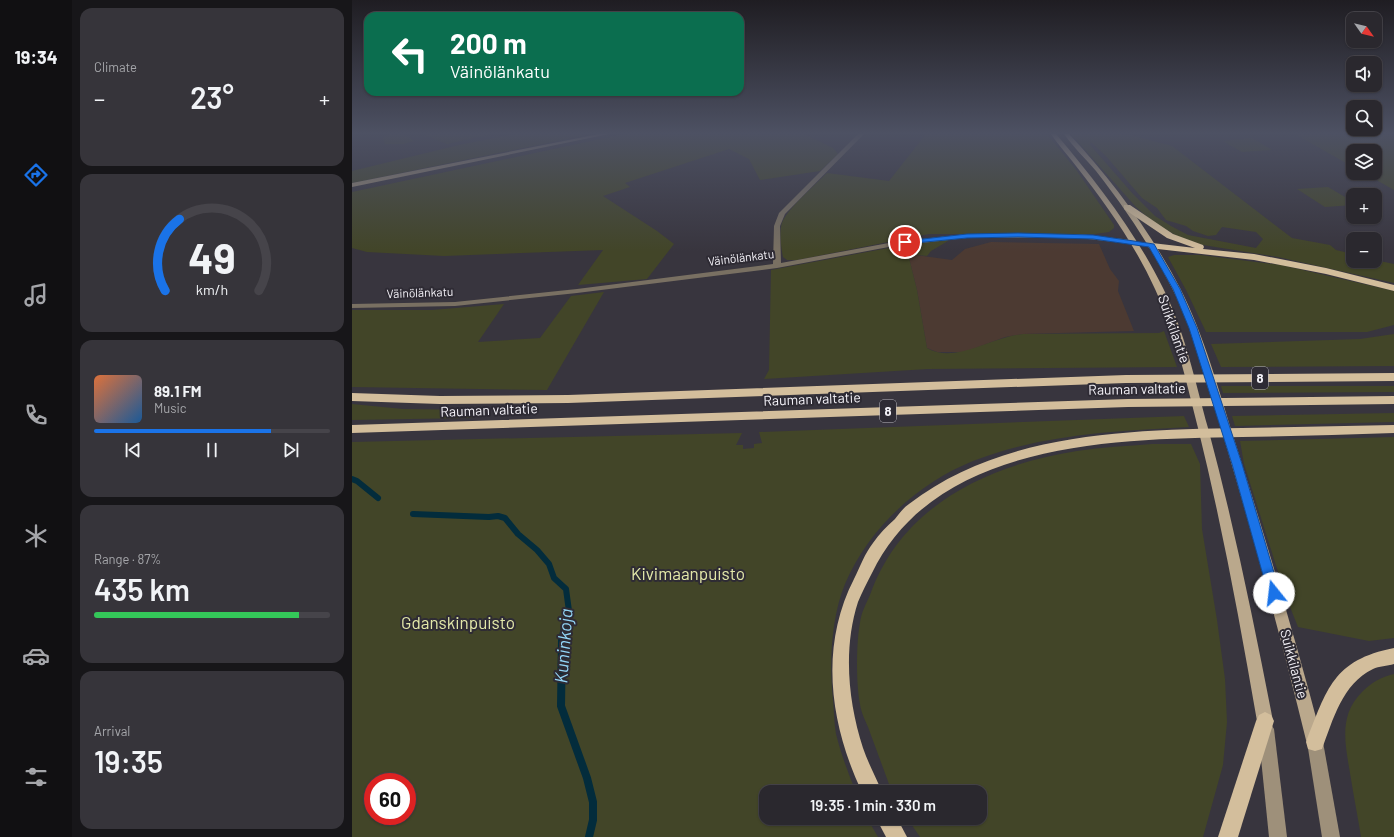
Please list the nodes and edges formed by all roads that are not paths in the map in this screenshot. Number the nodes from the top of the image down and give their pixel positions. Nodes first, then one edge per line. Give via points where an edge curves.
1 (413, 173) edge
2 (423, 173) edge
3 (822, 173) edge
4 (1085, 173) edge
5 (1100, 173) edge
6 (352, 185) edge
7 (352, 189) edge
8 (1127, 207) junction
9 (1132, 242) junction
10 (1152, 246) junction
11 (1224, 253) junction
12 (777, 266) junction
13 (1394, 288) edge
14 (352, 306) edge
15 (1394, 377) edge
16 (352, 397) edge
17 (1394, 400) edge
18 (352, 429) edge
19 (1394, 429) edge
20 (1394, 656) edge
21 (1265, 721) junction
22 (1315, 742) junction
23 (869, 785) edge
24 (890, 825) edge
25 (897, 837) edge
26 (1228, 837) edge
27 (1278, 837) edge
28 (1331, 837) edge

1 - 6 main road
2 - 7 main road
3 - 12 street via 782,213 776,226
4 - 9 main road, Suikkilantie
5 - 8 main road, Suikkilantie
8 - 10 main road, Suikkilantie
8 - 11 highway via 1177,239
9 - 10 main road
9 - 12 street, Väinölänkatu via 1079,236 967,236 894,244
9 - 21 main road, Suikkilantie via 1159,288 1187,366 1213,464 1242,592
10 - 11 highway
10 - 22 main road, Suikkilantie via 1176,289 1207,368 1283,623
11 - 13 highway via 1278,261
12 - 14 street, Väinölänkatu via 484,301 409,306
15 - 16 highway, Rauman valtatie / 8 via 1126,379 568,399 440,400
17 - 18 highway, Rauman valtatie / 8 via 1120,404
19 - 23 highway via 1192,434 1103,440 1059,446 1010,457 984,465 941,487 885,536 866,567 845,616 841,682 845,720 856,757
20 - 22 highway via 1367,662 1349,676 1339,687
21 - 26 highway
21 - 27 main road, Suikkilantie
22 - 28 main road, Suikkilantie
24 - 25 highway

